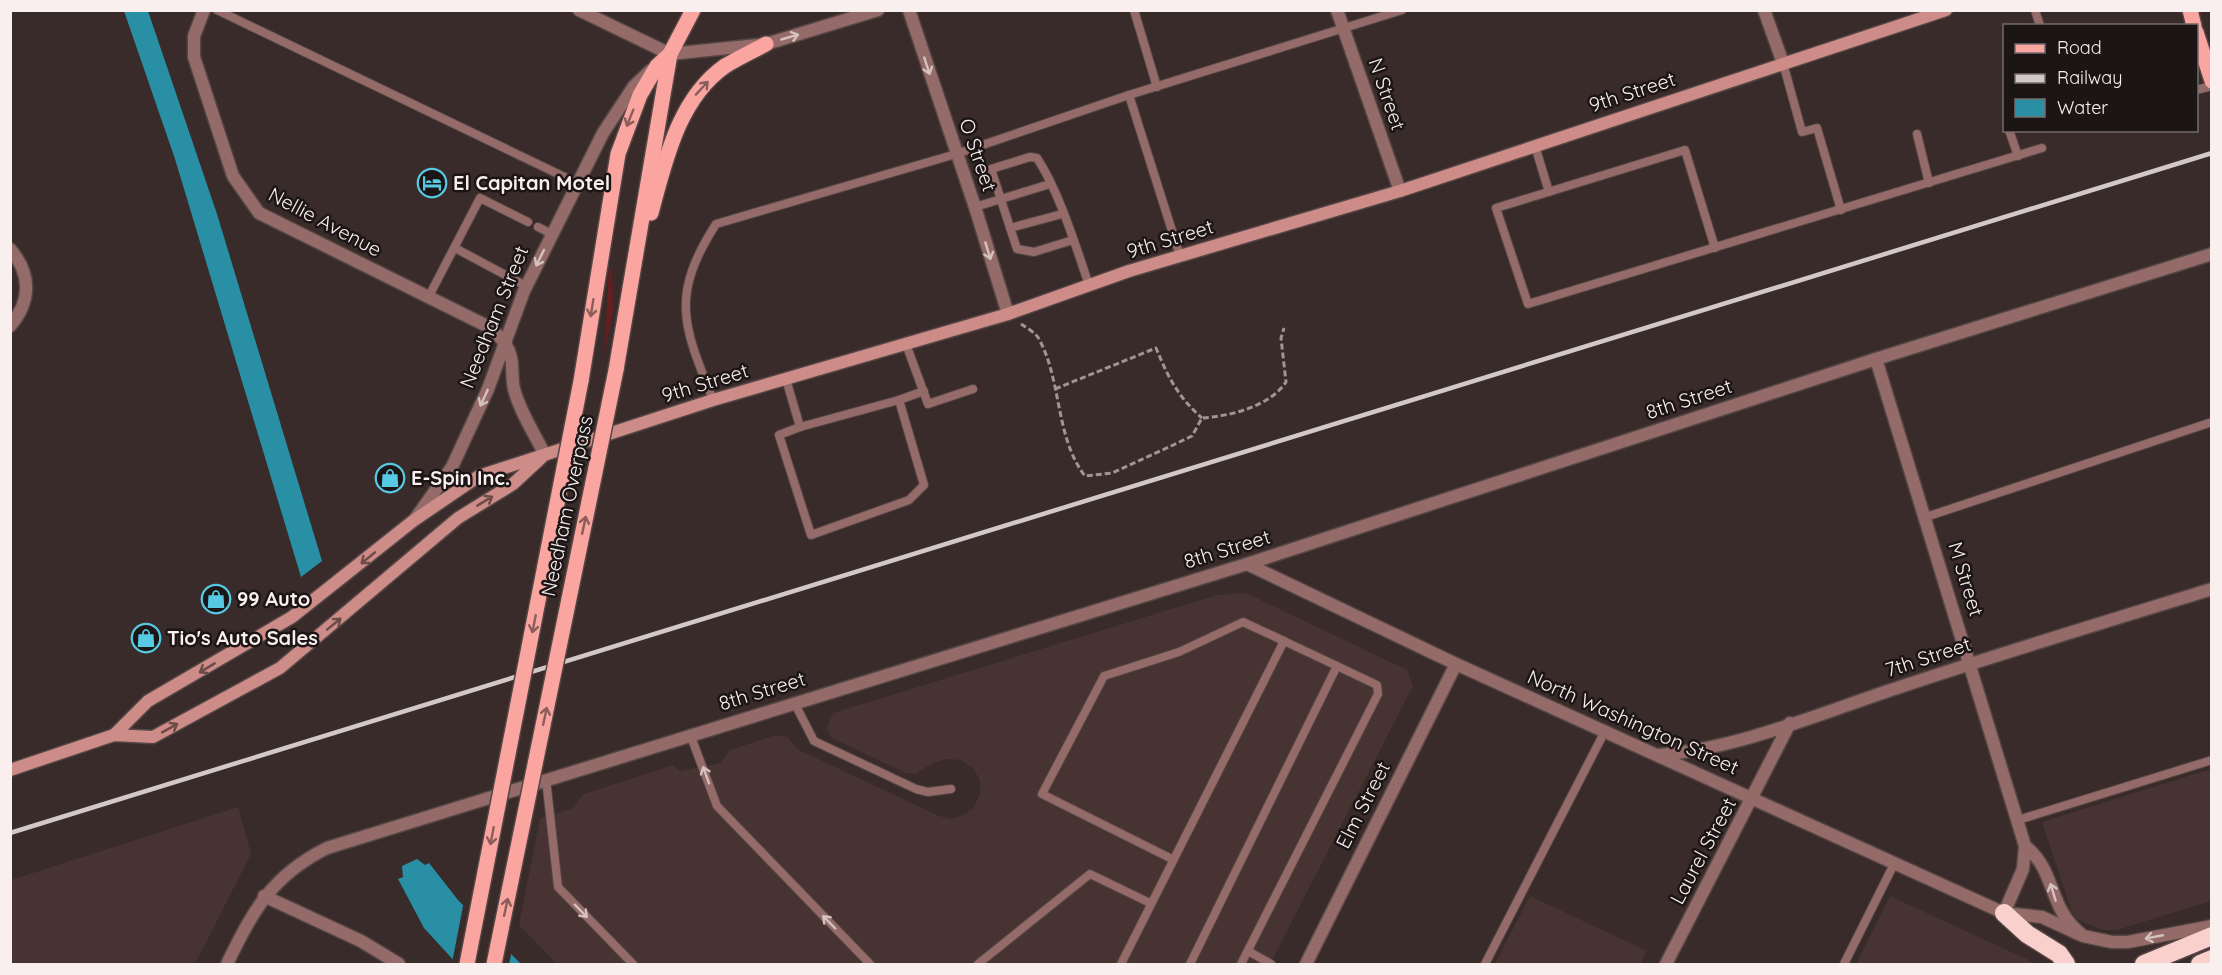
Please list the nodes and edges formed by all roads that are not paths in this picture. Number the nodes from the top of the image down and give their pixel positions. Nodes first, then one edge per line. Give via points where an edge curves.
1 (204, 10) edge
2 (217, 10) edge
3 (579, 10) edge
4 (693, 10) edge
5 (878, 10) edge
6 (909, 10) edge
7 (1134, 10) edge
8 (1337, 10) edge
9 (1402, 10) edge
10 (1764, 10) edge
11 (1947, 10) edge
12 (1343, 29) junction
13 (2198, 39) edge
14 (766, 44) junction
15 (670, 54) junction
16 (1783, 63) junction
17 (657, 66) junction
18 (2211, 81) edge
19 (1157, 87) junction
20 (1129, 96) junction
21 (2010, 132) edge
22 (1917, 134) dead end
23 (1535, 146) junction
24 (2043, 148) dead end
25 (956, 154) junction
26 (2018, 156) junction
27 (577, 183) junction
28 (1929, 183) junction
29 (1050, 184) junction
30 (1400, 191) junction
31 (1549, 192) junction
32 (1000, 199) junction
33 (975, 207) junction
34 (1841, 210) junction
35 (1062, 214) junction
36 (528, 222) dead end
37 (538, 227) dead end
38 (1010, 228) junction
39 (552, 234) junction
40 (1073, 240) junction
41 (455, 248) junction
42 (10, 249) edge
43 (1716, 249) junction
44 (2211, 254) edge
45 (1180, 256) junction
46 (632, 280) junction
47 (526, 285) junction
48 (1089, 285) junction
49 (428, 298) junction
50 (1008, 314) junction
51 (10, 326) edge
52 (505, 343) junction
53 (906, 344) junction
54 (1876, 359) junction
55 (786, 379) junction
56 (973, 389) dead end
57 (924, 391) junction
58 (712, 400) junction
59 (899, 400) junction
60 (2211, 422) edge
61 (800, 427) junction
62 (545, 454) junction
63 (1926, 518) junction
64 (413, 521) junction
65 (1246, 564) junction
66 (2211, 589) edge
67 (1284, 641) junction
68 (1971, 663) junction
69 (1456, 664) junction
70 (1337, 666) junction
71 (794, 702) junction
72 (1790, 723) junction
73 (1605, 731) junction
74 (690, 734) junction
75 (114, 735) junction
76 (1656, 755) junction
77 (2211, 760) edge
78 (10, 770) edge
79 (546, 779) junction
80 (951, 789) dead end
81 (1754, 798) junction
82 (2018, 820) junction
83 (2025, 846) junction
84 (1172, 859) junction
85 (1894, 864) junction
86 (264, 896) junction
87 (1150, 903) junction
88 (2004, 913) junction
89 (2211, 926) edge
90 (2083, 936) junction
91 (2211, 936) edge
92 (1248, 951) junction
93 (2211, 959) edge
94 (227, 964) edge
95 (399, 964) edge
96 (467, 964) edge
97 (494, 964) edge
98 (633, 964) edge
99 (870, 964) edge
100 (978, 964) edge
101 (1120, 964) edge
102 (1190, 964) edge
103 (1241, 964) edge
104 (1271, 964) edge
105 (1306, 964) edge
106 (1485, 964) edge
107 (1666, 964) edge
108 (1844, 964) edge
109 (2066, 964) edge
110 (2144, 964) edge
111 (2200, 964) edge

1 - 49 street, Nellie Avenue via 194,36 194,57 233,176 260,213
2 - 27 lane
3 - 15 street
4 - 15 main road, Needham Street
14 -> 5 street
6 -> 25 street, O Street
7 - 19 lane
8 - 12 street, N Street
9 - 12 lane
10 - 16 street
11 - 16 main road, 9th Street
12 - 19 lane
12 - 30 street, N Street
13 - 18 main road
14 - 15 street
46 -> 14 main road via 665,164 691,101 724,67
15 - 17 main road, Needham Street
15 - 46 main road, Needham Overpass
16 - 23 main road, 9th Street
16 - 34 lane via 1802,132 1817,128
17 - 27 street, Needham Street via 634,86 620,106
17 -> 96 main road, Needham Overpass, bridge via 640,94 618,154 581,381
19 - 20 lane
20 - 25 lane
20 - 45 lane
21 - 26 lane
22 - 28 lane
23 - 30 main road, 9th Street
23 - 31 lane
24 - 26 lane
25 - 33 street, O Street
25 - 58 lane via 716,224 704,242 688,284 684,316
26 - 28 lane
27 - 39 street, Needham Street
28 - 34 lane
29 - 32 lane
29 - 32 lane via 1037,158 1030,157 991,169
29 - 35 lane
30 - 45 main road, 9th Street
31 - 43 lane via 1685,150
31 - 43 lane via 1496,208 1528,304
32 - 33 lane
32 - 38 lane
33 -> 50 street, O Street
34 - 43 lane
35 - 38 lane
35 - 40 lane
36 - 41 lane via 480,198
37 - 39 lane
38 - 40 lane via 1017,249 1026,253
39 -> 47 street, Needham Street
40 - 48 lane
41 - 47 lane
41 - 49 lane
42 - 51 street via 26,277 26,294 22,312
44 - 54 street, 8th Street
45 - 48 main road, 9th Street
97 -> 46 main road, Needham Overpass, bridge
47 - 52 street, Needham Street
48 - 50 main road, 9th Street
49 - 52 street, Nellie Avenue via 491,328
50 - 53 main road, 9th Street
52 - 62 street via 513,356 514,386 520,408
52 -> 64 street, Needham Street via 452,466
53 - 55 main road, 9th Street
53 - 57 lane
54 - 63 street, M Street
54 - 65 street, 8th Street
55 - 58 main road, 9th Street
55 - 61 lane
56 - 57 lane via 928,404
57 - 59 lane
58 - 62 main road, 9th Street
59 - 61 lane
59 - 61 lane via 924,485 909,500 811,535 779,435
60 - 63 lane
62 - 64 main road, 9th Street via 479,476
75 -> 62 main road via 153,737 280,668 458,518 513,484
63 - 68 street, M Street
64 -> 75 main road, 9th Street via 292,617 148,701
65 - 69 street, North Washington Street
65 - 71 street, 8th Street
66 - 68 street, 7th Street
67 - 70 lane
67 - 84 lane
67 - 84 lane via 1243,622 1179,651 1104,676 1042,794
68 - 72 street, 7th Street
68 - 82 street, M Street
69 - 73 street, North Washington Street
69 - 105 street, Elm Street
70 - 92 lane via 1377,685 1378,694
70 - 102 lane
71 - 74 street, 8th Street
71 - 80 lane via 814,741 916,789
72 - 76 street, 7th Street via 1690,752
72 - 81 street, Laurel Street
73 - 76 street, North Washington Street
73 - 106 lane
74 - 79 street, 8th Street
99 -> 74 lane via 717,806
75 - 78 main road
76 - 81 street, North Washington Street
77 - 82 lane
79 - 86 street, 8th Street via 327,848 291,869
79 -> 98 lane via 558,887
81 - 85 street, North Washington Street
81 - 107 street, Laurel Street
82 - 83 street, M Street
83 - 88 street, M Street via 2023,869
90 -> 83 street, M Street via 2060,910 2038,856
84 - 87 lane
85 - 88 street, North Washington Street
85 - 108 lane
86 - 94 street, 8th Street
86 - 95 street via 361,941
87 - 100 lane via 1090,874
87 - 101 lane
88 - 90 street, North Washington Street via 2042,917
88 - 109 highway via 2026,934 2059,954
89 -> 90 street, North Washington Street via 2128,942
91 - 110 highway
92 - 103 lane
92 - 104 lane
93 - 111 highway

